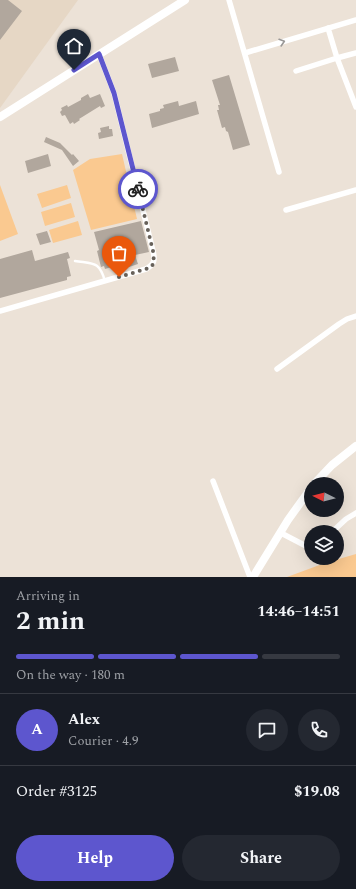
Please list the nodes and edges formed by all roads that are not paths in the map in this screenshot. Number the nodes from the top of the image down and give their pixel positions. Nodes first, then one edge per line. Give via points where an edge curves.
1 (185, 0) edge
2 (230, 0) edge
3 (356, 20) edge
4 (328, 28) junction
5 (245, 53) junction
6 (356, 53) edge
7 (99, 54) junction
8 (337, 58) junction
9 (296, 71) dead end
10 (356, 107) edge
11 (0, 117) edge
12 (279, 172) dead end
13 (356, 190) edge
14 (286, 210) dead end
15 (75, 261) dead end
16 (105, 282) junction
17 (0, 311) edge
18 (356, 316) edge
19 (277, 369) dead end
20 (356, 446) edge
21 (321, 477) edge
22 (213, 480) dead end
23 (304, 497) edge
24 (356, 513) edge
25 (340, 525) edge
26 (281, 533) junction
27 (304, 545) edge
28 (250, 577) edge
29 (253, 577) edge

1 - 7 main road
2 - 5 street
3 - 4 street
5 -> 4 street
4 - 8 street
5 - 12 street
6 - 8 street
7 - 11 main road
7 - 16 street via 114,93 154,257 152,266
8 - 9 street
8 - 10 street
13 - 14 street
15 - 16 lane via 97,265
16 - 17 street
18 - 19 street via 339,324
20 - 21 main road
22 - 28 street
23 - 26 main road
24 - 25 street
26 - 27 street
26 - 29 main road

